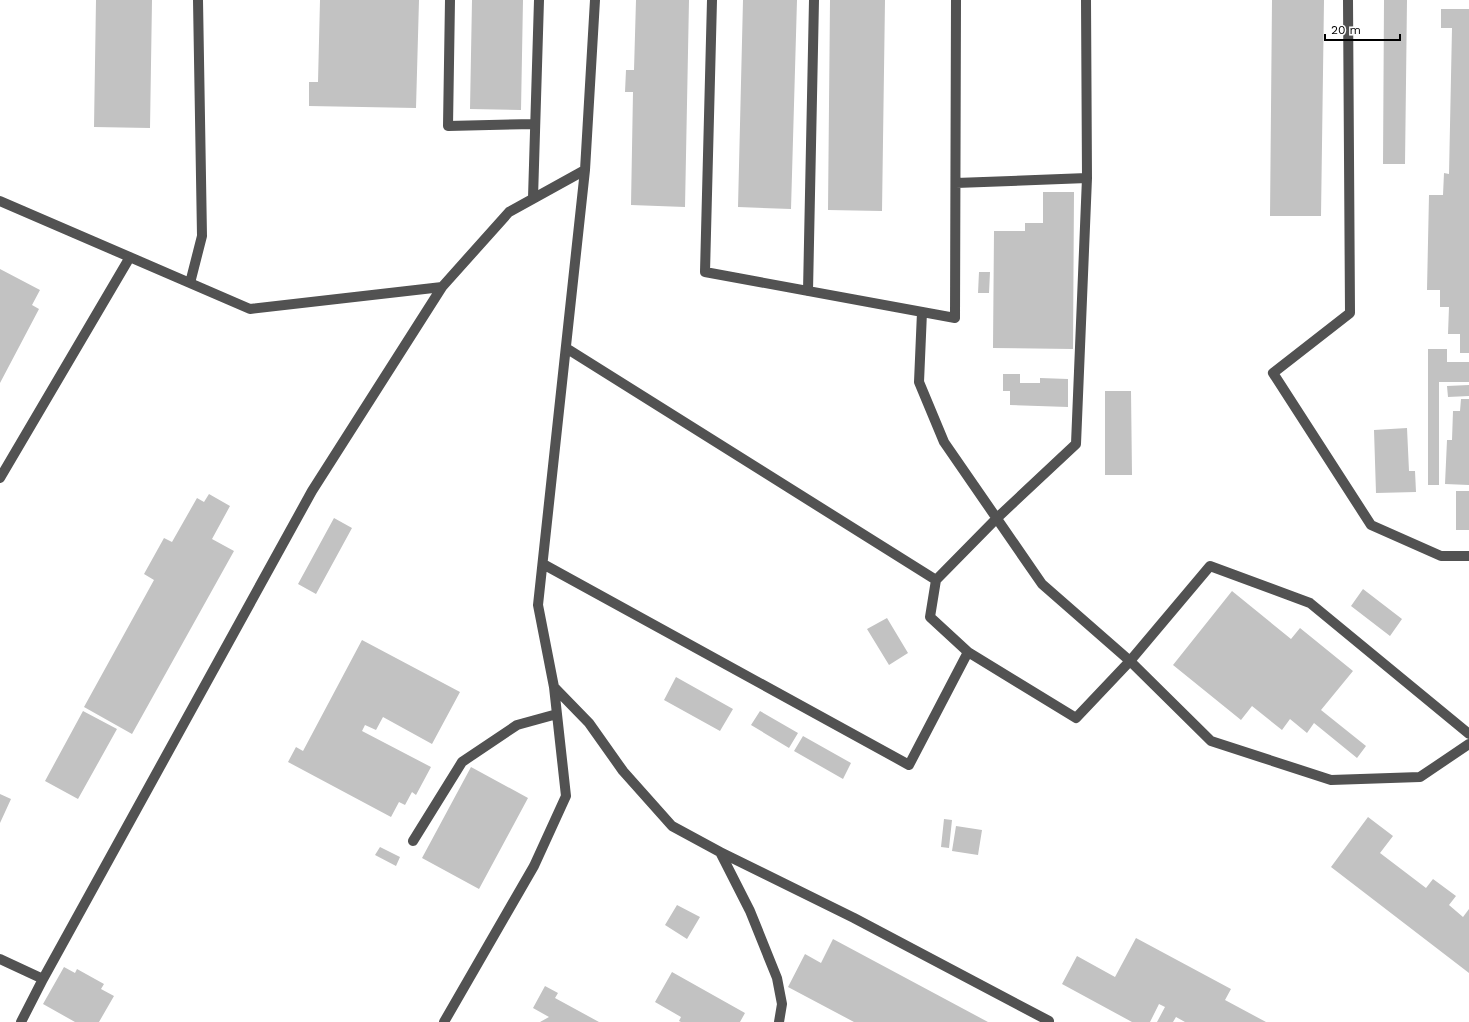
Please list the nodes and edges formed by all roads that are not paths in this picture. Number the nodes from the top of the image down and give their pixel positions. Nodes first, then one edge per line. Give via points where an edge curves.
1 (198, 0) edge
2 (450, 0) edge
3 (539, 0) edge
4 (595, 0) edge
5 (712, 0) edge
6 (814, 0) edge
7 (956, 0) edge
8 (1086, 0) edge
9 (1348, 0) edge
10 (535, 124) junction
11 (585, 170) junction
12 (1087, 178) junction
13 (956, 183) junction
14 (533, 198) junction
15 (0, 201) edge
16 (130, 257) junction
17 (190, 283) junction
18 (442, 287) junction
19 (808, 291) junction
20 (922, 312) junction
21 (566, 348) junction
22 (0, 478) edge
23 (997, 518) junction
24 (1469, 556) edge
25 (543, 564) junction
26 (936, 580) junction
27 (968, 652) junction
28 (1130, 661) junction
29 (554, 687) junction
30 (557, 714) junction
31 (1469, 734) edge
32 (1469, 744) edge
33 (413, 841) dead end
34 (720, 852) junction
35 (0, 959) edge
36 (43, 979) junction
37 (1049, 1021) edge
38 (21, 1022) edge
39 (444, 1022) edge
40 (779, 1022) edge

1 - 17 lane via 202,236
2 - 10 lane via 448,126
3 - 10 lane
4 - 11 lane
5 - 19 lane via 705,272
6 - 19 lane
7 - 13 lane
8 - 12 lane
9 - 24 lane via 1350,312 1273,373 1371,525 1441,556
10 - 14 lane
11 - 14 lane
11 - 21 lane
12 - 13 lane
12 - 23 lane via 1076,444
13 - 20 lane via 955,318
14 - 18 lane via 509,212
15 - 16 lane
16 - 17 lane
16 - 22 lane
17 - 18 lane via 250,309
18 - 36 lane via 312,491
19 - 20 lane
20 - 23 lane via 919,382 944,442
21 - 25 lane
21 - 26 lane
23 - 26 lane
23 - 28 lane via 1042,584
25 - 27 lane via 909,765
25 - 29 lane via 538,605
26 - 27 lane via 930,617
27 - 28 lane via 1076,718
28 - 31 lane via 1210,566 1310,603
28 - 32 lane via 1211,741 1331,780 1420,777
29 - 30 lane
29 - 34 lane via 589,723 623,771 672,826
30 - 33 lane via 517,725 462,762
30 - 39 lane via 566,796 534,866
34 - 37 lane via 854,918
34 - 40 lane via 750,911 777,978 782,1004
35 - 36 lane
36 - 38 lane

